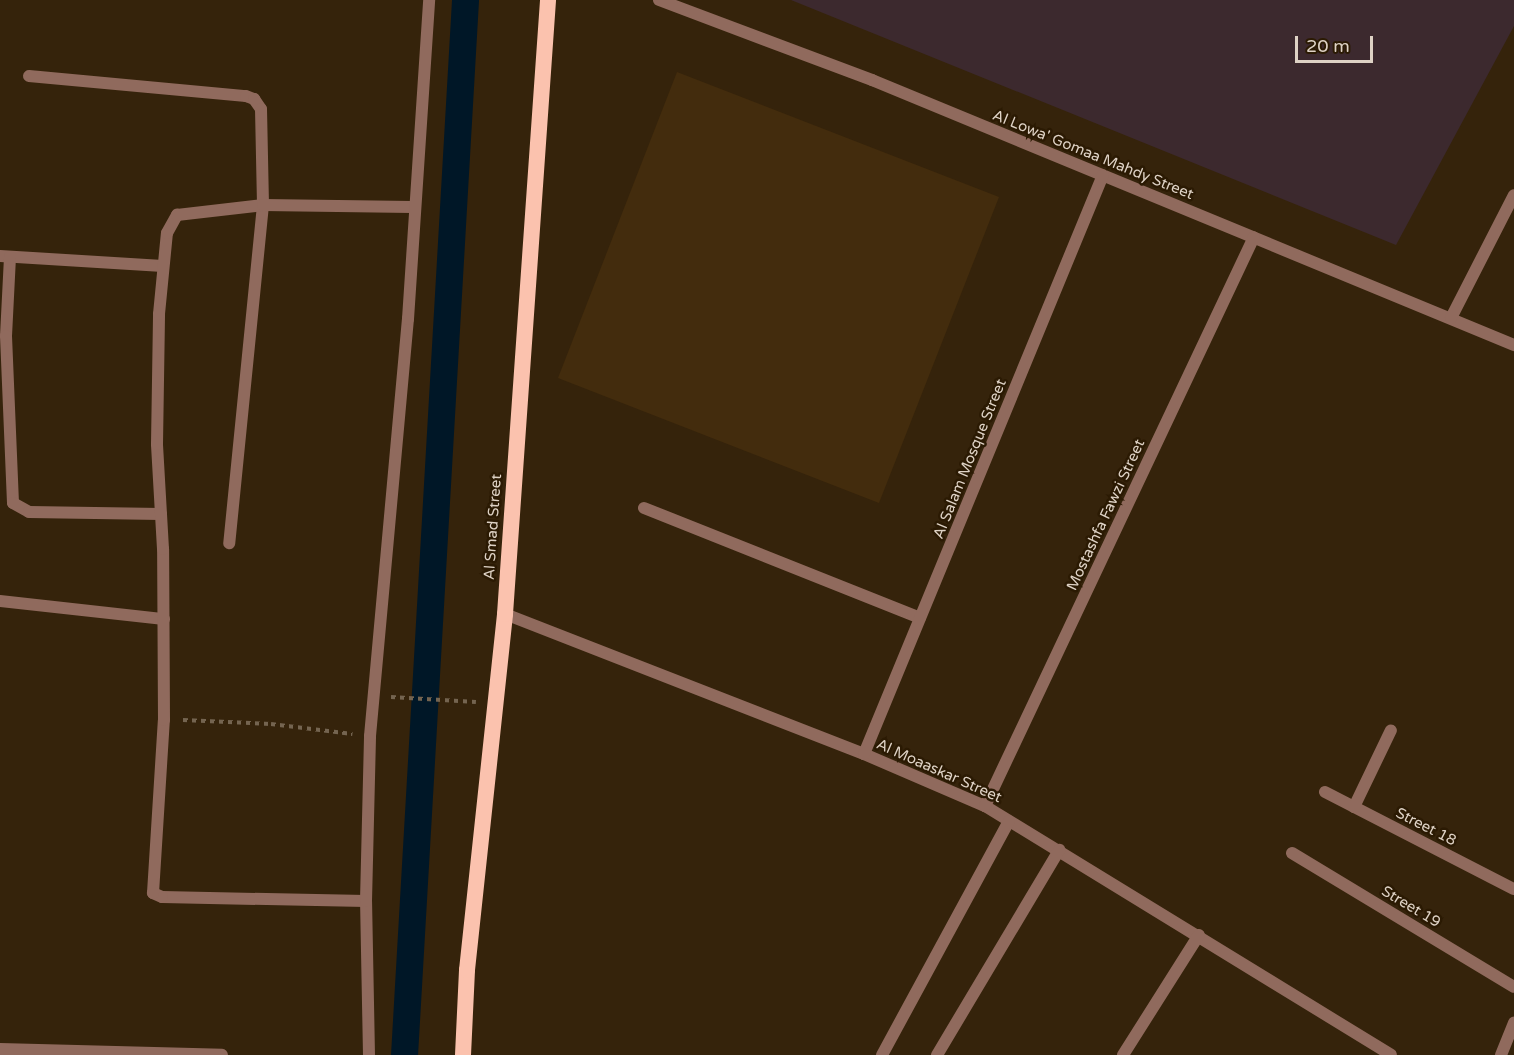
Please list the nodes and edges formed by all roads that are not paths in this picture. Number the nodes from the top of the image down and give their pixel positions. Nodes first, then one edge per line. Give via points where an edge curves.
1 (429, 0) edge
2 (548, 0) edge
3 (658, 0) edge
4 (29, 76) dead end
5 (1103, 175) junction
6 (1514, 195) edge
7 (263, 205) junction
8 (412, 207) junction
9 (1254, 237) junction
10 (5, 256) edge
11 (163, 266) junction
12 (1451, 318) junction
13 (1514, 345) edge
14 (644, 508) dead end
15 (161, 514) junction
16 (229, 543) dead end
17 (0, 601) edge
18 (505, 614) junction
19 (920, 618) junction
20 (164, 619) junction
21 (1391, 730) dead end
22 (864, 754) junction
23 (1325, 792) dead end
24 (985, 806) junction
25 (1354, 807) junction
26 (1009, 821) junction
27 (1059, 850) junction
28 (1293, 853) dead end
29 (1514, 889) edge
30 (366, 901) junction
31 (1199, 935) junction
32 (1514, 987) edge
33 (1514, 1023) edge
34 (0, 1049) edge
35 (205, 1055) edge
36 (222, 1055) edge
37 (369, 1055) edge
38 (463, 1055) edge
39 (882, 1055) edge
40 (938, 1055) edge
41 (1123, 1055) edge
42 (1391, 1055) edge
43 (1501, 1055) edge

1 - 8 street
2 - 18 highway, Al Smad Street
3 - 5 street, Al Lowa' Gomaa Mahdy Street via 788,47
4 - 7 street via 254,99 261,109
5 - 9 street, Al Lowa' Gomaa Mahdy Street
5 - 19 street, Al Salam Mosque Street
6 - 12 street
7 - 8 street
7 - 11 street via 177,214 167,233
7 - 16 street
8 - 30 street via 408,319 370,736
9 - 12 street, Al Lowa' Gomaa Mahdy Street
9 - 24 street, Mostashfa Fawzi Street
10 - 11 street
10 - 15 street via 13,502 29,512
11 - 15 street via 157,372
12 - 13 street, Al Lowa' Gomaa Mahdy Street
14 - 19 street
15 - 20 street
17 - 20 street
18 - 22 street, Al Moaaskar Street
18 - 38 highway, Al Smad Street via 467,970
19 - 22 street, Al Salam Mosque Street
20 - 30 street via 164,720 153,893 162,897
21 - 25 street
22 - 24 street, Al Moaaskar Street
23 - 25 street, Street 18
24 - 26 street, Al Moaaskar Street
25 - 29 street, Street 18
26 - 27 street, Al Moaaskar Street
26 - 39 street
27 - 31 street, Al Moaaskar Street
27 - 40 street
28 - 32 street, Street 19
30 - 37 street
31 - 41 street
31 - 42 street, Al Moaaskar Street
33 - 43 street
34 - 35 street
35 - 36 street

